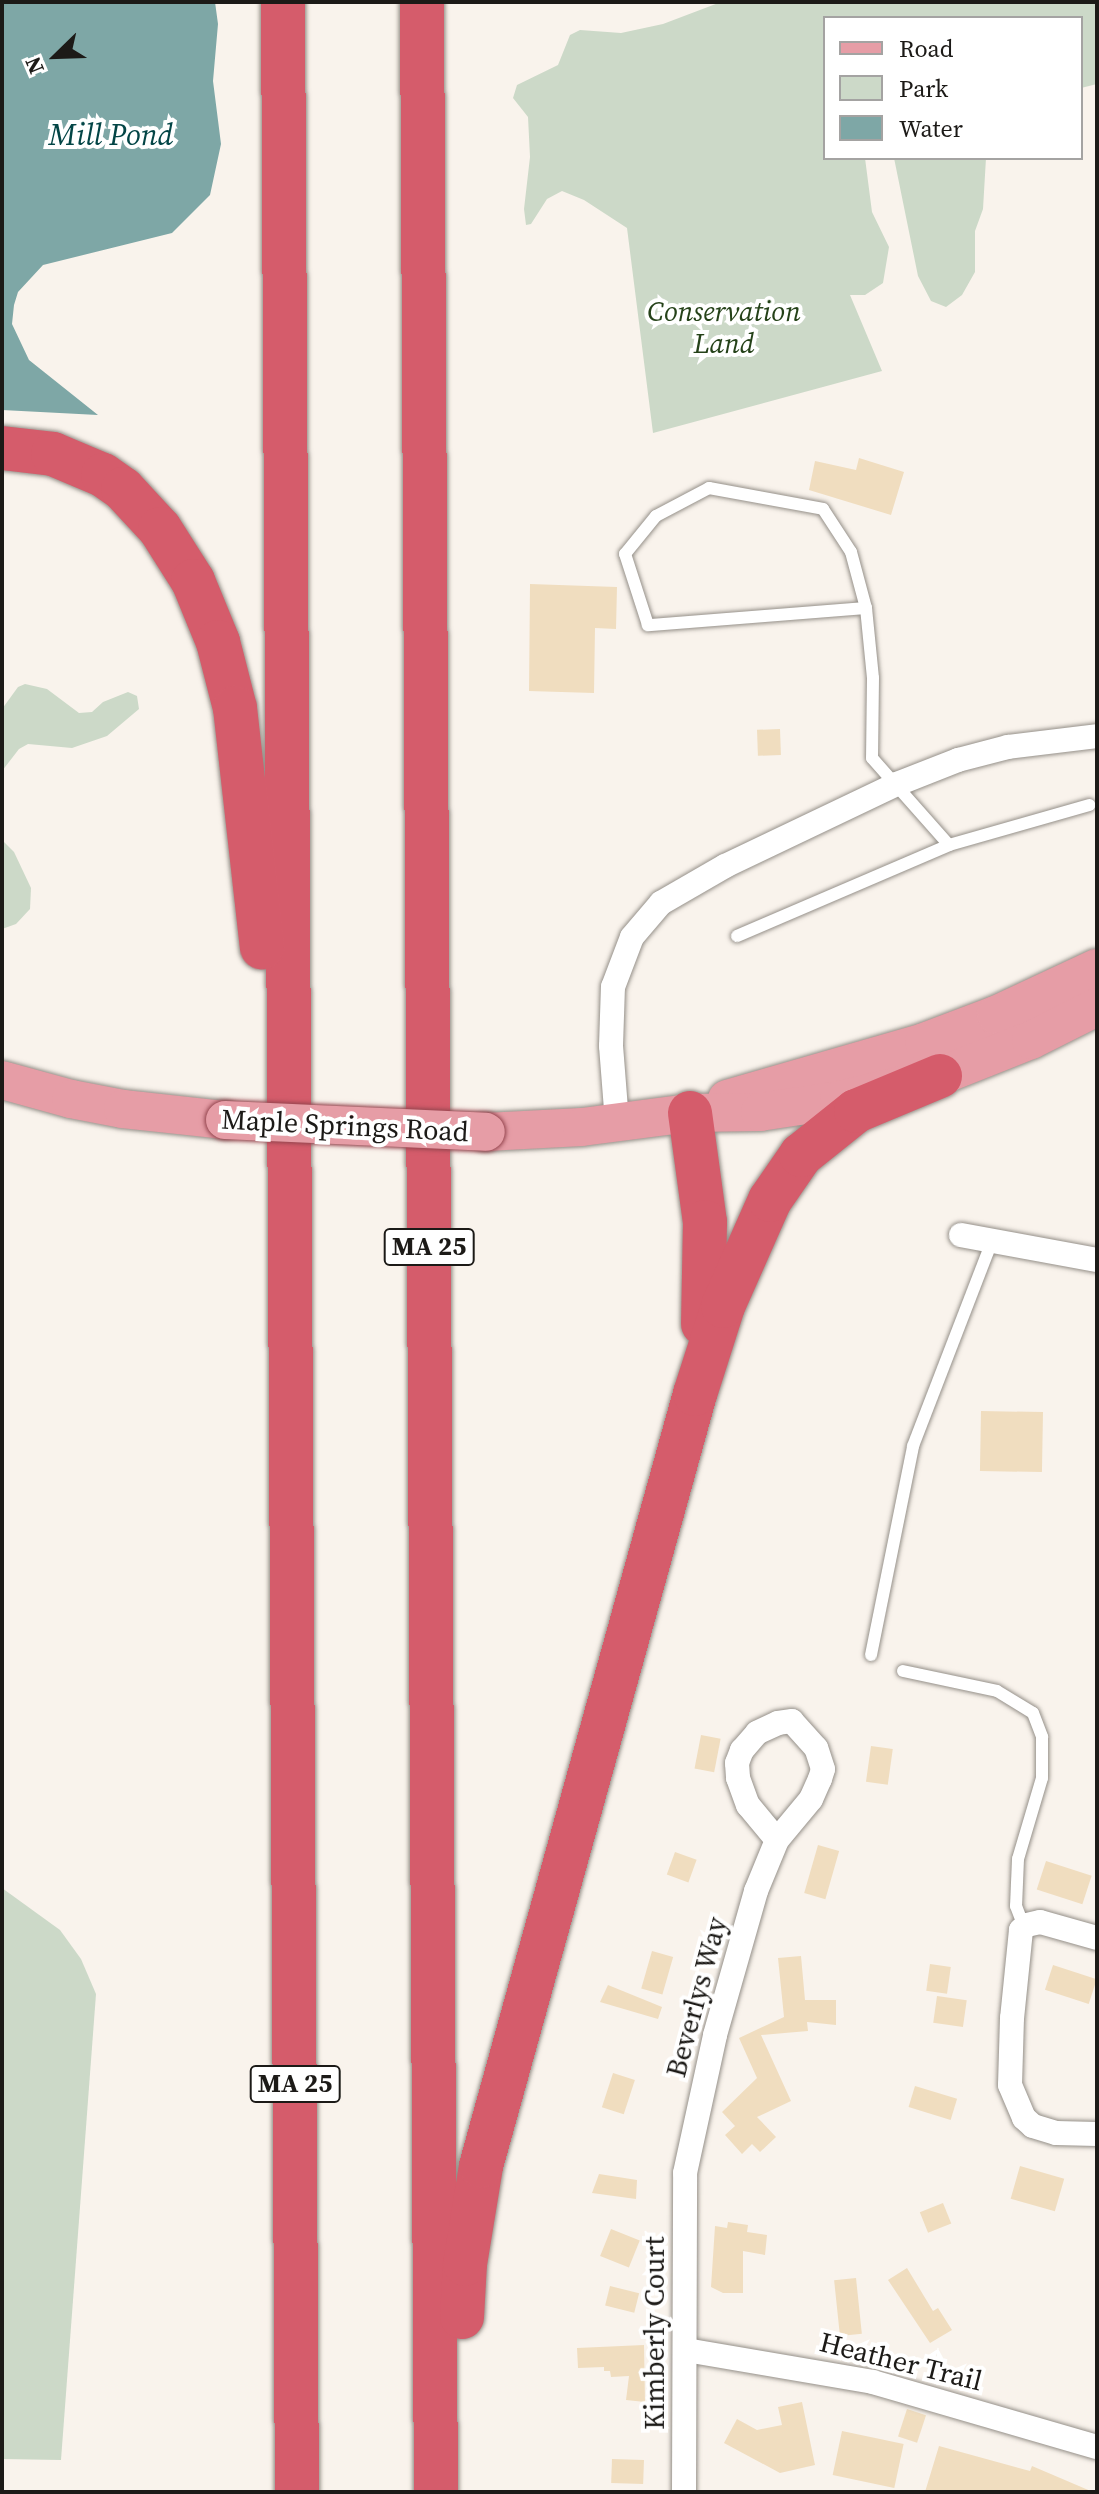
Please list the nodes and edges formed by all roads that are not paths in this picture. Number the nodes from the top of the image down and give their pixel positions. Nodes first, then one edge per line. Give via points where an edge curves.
1 (283, 2) edge
2 (422, 2) edge
3 (2, 448) edge
4 (866, 608) junction
5 (1097, 736) edge
6 (897, 784) junction
7 (1089, 805) dead end
8 (949, 845) junction
9 (737, 936) dead end
10 (1097, 968) edge
11 (1097, 1007) edge
12 (940, 1076) junction
13 (2, 1080) edge
14 (690, 1113) junction
15 (617, 1122) junction
16 (961, 1235) dead end
17 (992, 1241) junction
18 (1097, 1260) edge
19 (291, 1266) junction
20 (695, 1394) junction
21 (871, 1655) dead end
22 (903, 1671) dead end
23 (777, 1840) junction
24 (1024, 1927) junction
25 (1097, 1938) edge
26 (1097, 2134) edge
27 (685, 2173) joint
28 (686, 2350) junction
29 (1097, 2447) edge
30 (297, 2492) edge
31 (438, 2492) edge
32 (684, 2492) edge

1 - 19 highway, MA 25
2 - 31 highway, MA 25
3 - 19 highway via 53,454 123,489 178,553 206,607 235,708 252,838
4 - 4 lane via 851,552 823,509 709,488 656,516 625,554 648,625
4 - 6 lane via 873,678 872,758
5 - 6 street via 984,752
6 - 8 lane
6 - 15 street via 702,878 644,919 622,956 613,987
7 - 8 lane
8 - 9 lane
10 - 14 main road, Maple Springs Road via 924,1042 752,1089
11 - 12 main road, Maple Springs Road
12 - 14 main road, Maple Springs Road via 772,1111
12 - 20 highway via 856,1111 801,1155 770,1200 747,1248
13 - 15 main road, Maple Springs Road, bridge via 123,1109 225,1120 486,1132
14 - 15 main road, Maple Springs Road
14 - 20 highway via 699,1156 706,1264
16 - 17 street
17 - 18 street
17 - 21 lane via 913,1446
19 - 30 highway, MA 25
20 - 31 highway via 481,2166
22 - 24 lane via 997,1691 1033,1713 1042,1737 1042,1778 1018,1859 1016,1906
23 - 23 street, Beverlys Way via 811,1799 823,1769 810,1739 792,1721 757,1733 737,1763 748,1805
23 - 27 street, Beverlys Way via 729,1980
24 - 25 street via 1040,1922
24 - 26 street via 1018,1940 1010,2041 1010,2085 1017,2105 1033,2126 1056,2133
27 - 28 street, Kimberly Court
28 - 29 street, Heather Trail via 873,2382
28 - 32 street, Kimberly Court

